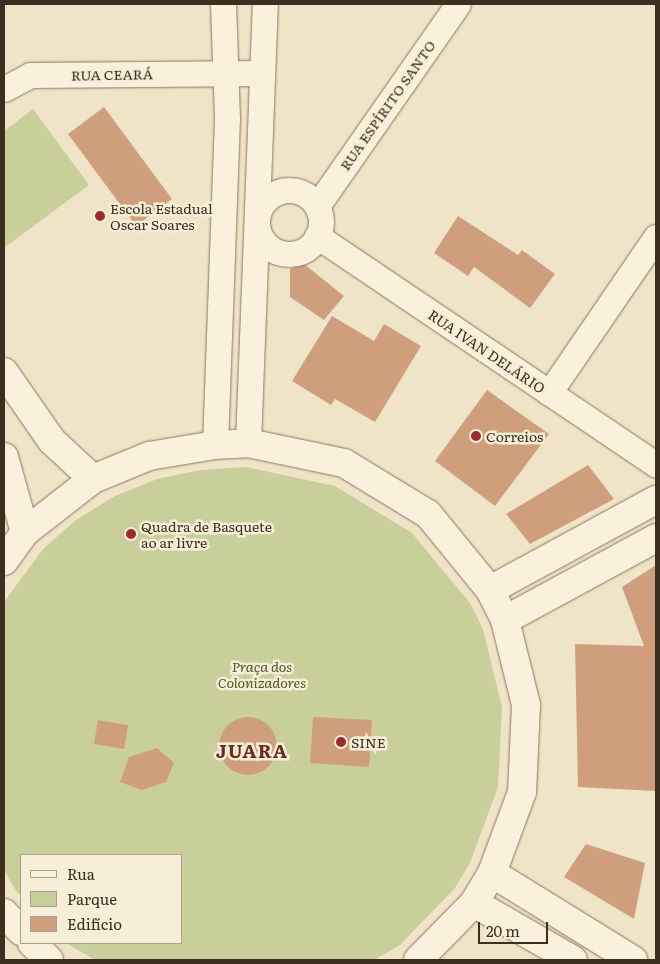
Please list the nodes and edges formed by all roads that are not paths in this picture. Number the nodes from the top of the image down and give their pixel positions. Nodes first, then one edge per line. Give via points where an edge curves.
1 (223, 4) edge
2 (265, 4) edge
3 (458, 4) edge
4 (262, 72) junction
5 (224, 73) junction
6 (4, 89) edge
7 (224, 204) junction
8 (317, 206) junction
9 (257, 222) junction
10 (317, 236) junction
11 (656, 236) edge
12 (4, 372) edge
13 (549, 393) junction
14 (248, 443) junction
15 (215, 445) junction
16 (4, 457) edge
17 (656, 465) edge
18 (93, 479) junction
19 (656, 500) edge
20 (25, 532) junction
21 (656, 538) edge
22 (4, 561) edge
23 (490, 590) junction
24 (505, 620) junction
25 (492, 874) junction
26 (474, 902) junction
27 (4, 913) edge
28 (20, 931) edge
29 (33, 944) edge
30 (49, 960) edge
31 (418, 960) edge
32 (573, 960) edge
33 (633, 960) edge

1 - 5 street
2 - 4 street
3 - 8 street, RUA ESPÍRITO SANTO
4 - 5 street, RUA CEARÁ
4 - 9 street
5 - 6 street, RUA CEARÁ via 30,75
5 - 7 street
7 - 9 street
7 - 15 street
8 - 9 street via 303,193 282,191 264,202
8 - 10 street
9 - 10 street via 264,241 280,253 301,251
9 - 14 street
10 - 13 street, RUA IVAN DELÁRIO
11 - 13 street
12 - 18 main road via 52,441
13 - 17 street, RUA IVAN DELÁRIO
14 - 15 main road
14 - 23 main road via 344,463 361,473 428,514
15 - 18 main road via 149,456
16 - 20 main road
18 - 20 main road
19 - 23 main road
20 - 22 main road
21 - 24 main road
23 - 24 main road
24 - 25 main road via 526,704 522,792
25 - 26 main road
25 - 33 main road
26 - 31 main road
26 - 32 main road
27 - 28 main road
29 - 30 main road

